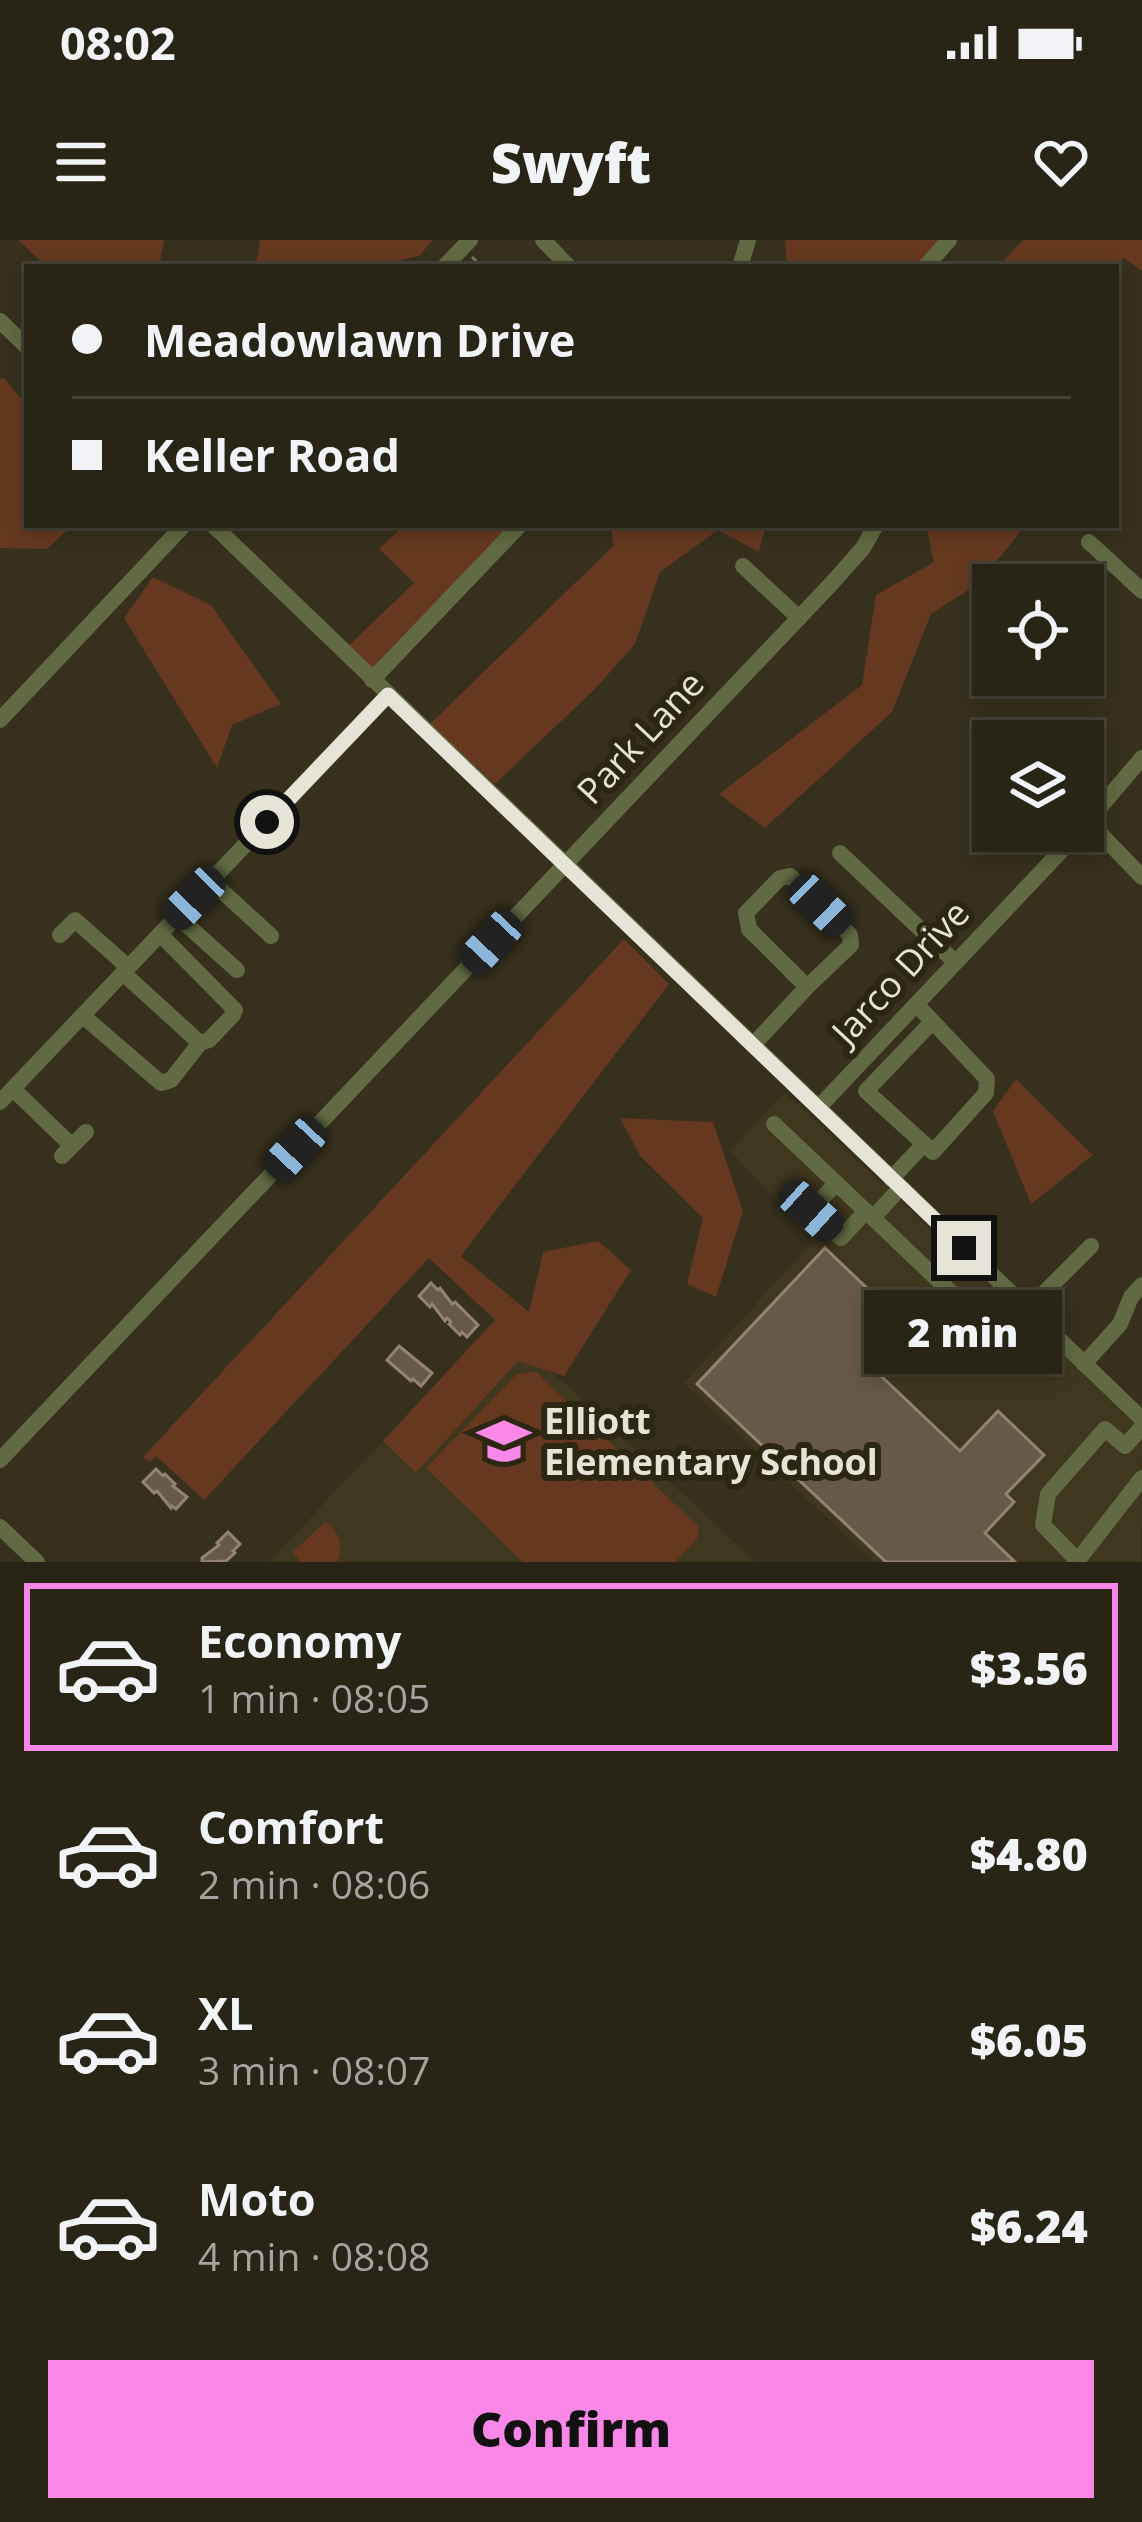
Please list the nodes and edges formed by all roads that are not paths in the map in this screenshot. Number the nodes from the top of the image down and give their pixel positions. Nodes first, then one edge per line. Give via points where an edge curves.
1 (470, 240) edge
2 (543, 240) edge
3 (949, 240) edge
4 (447, 264) edge
5 (566, 264) edge
6 (928, 264) edge
7 (0, 321) edge
8 (24, 344) edge
9 (181, 528) edge
10 (216, 528) edge
11 (517, 528) edge
12 (875, 528) edge
13 (1090, 542) dead end
14 (743, 566) dead end
15 (1142, 591) edge
16 (799, 618) junction
17 (372, 680) junction
18 (388, 695) junction
19 (0, 720) edge
20 (1140, 767) edge
21 (1104, 805) edge
22 (1104, 844) edge
23 (1060, 852) edge
24 (840, 853) dead end
25 (565, 865) junction
26 (1142, 877) edge
27 (211, 881) junction
28 (177, 916) junction
29 (160, 934) junction
30 (60, 935) dead end
31 (271, 936) dead end
32 (956, 962) junction
33 (126, 970) junction
34 (237, 970) dead end
35 (807, 987) junction
36 (916, 1004) junction
37 (82, 1016) junction
38 (932, 1022) junction
39 (200, 1042) junction
40 (753, 1045) junction
41 (7, 1096) edge
42 (819, 1107) junction
43 (774, 1124) dead end
44 (924, 1144) junction
45 (73, 1145) dead end
46 (836, 1183) junction
47 (896, 1184) junction
48 (869, 1214) junction
49 (1091, 1246) dead end
50 (1142, 1285) edge
51 (1027, 1308) junction
52 (1084, 1364) junction
53 (1142, 1423) edge
54 (1125, 1446) junction
55 (0, 1460) edge
56 (1142, 1474) edge
57 (0, 1527) edge
58 (1078, 1561) edge
59 (37, 1562) edge

1 - 4 street
2 - 5 street
3 - 6 street
7 - 8 street
9 - 19 street
10 - 17 street
11 - 17 street
12 - 16 street, Park Lane
13 - 15 street
14 - 16 street
16 - 25 street, Park Lane
17 - 18 street
18 - 25 street
18 - 27 street
20 - 21 street, Jarco Drive
22 - 26 street
23 - 32 street, Jarco Drive
24 - 32 street
25 - 40 street
25 - 55 street, Park Lane
27 - 28 street
27 - 31 street
28 - 29 street
28 - 34 street
29 - 33 street
29 - 39 street via 235,1010
30 - 33 street via 74,920
32 - 36 street, Jarco Drive
33 - 37 street
33 - 39 street
35 - 35 street via 748,928 746,913 780,878 790,876 850,935 851,945
35 - 40 street
36 - 38 street
36 - 42 street, Jarco Drive
37 - 39 street via 161,1084
37 - 41 street
38 - 44 street via 866,1091
38 - 44 street via 987,1079 986,1093 933,1152
40 - 42 street
41 - 45 street
42 - 47 street
43 - 46 street
44 - 47 street
46 - 48 street
46 - 48 street via 811,1211 841,1238
47 - 48 street
47 - 51 street
48 - 51 street via 999,1338
49 - 51 street
50 - 52 street
51 - 52 street
52 - 53 street
53 - 54 street
54 - 56 street
54 - 58 street via 1106,1429 1048,1494 1043,1525
56 - 58 street
57 - 59 street

